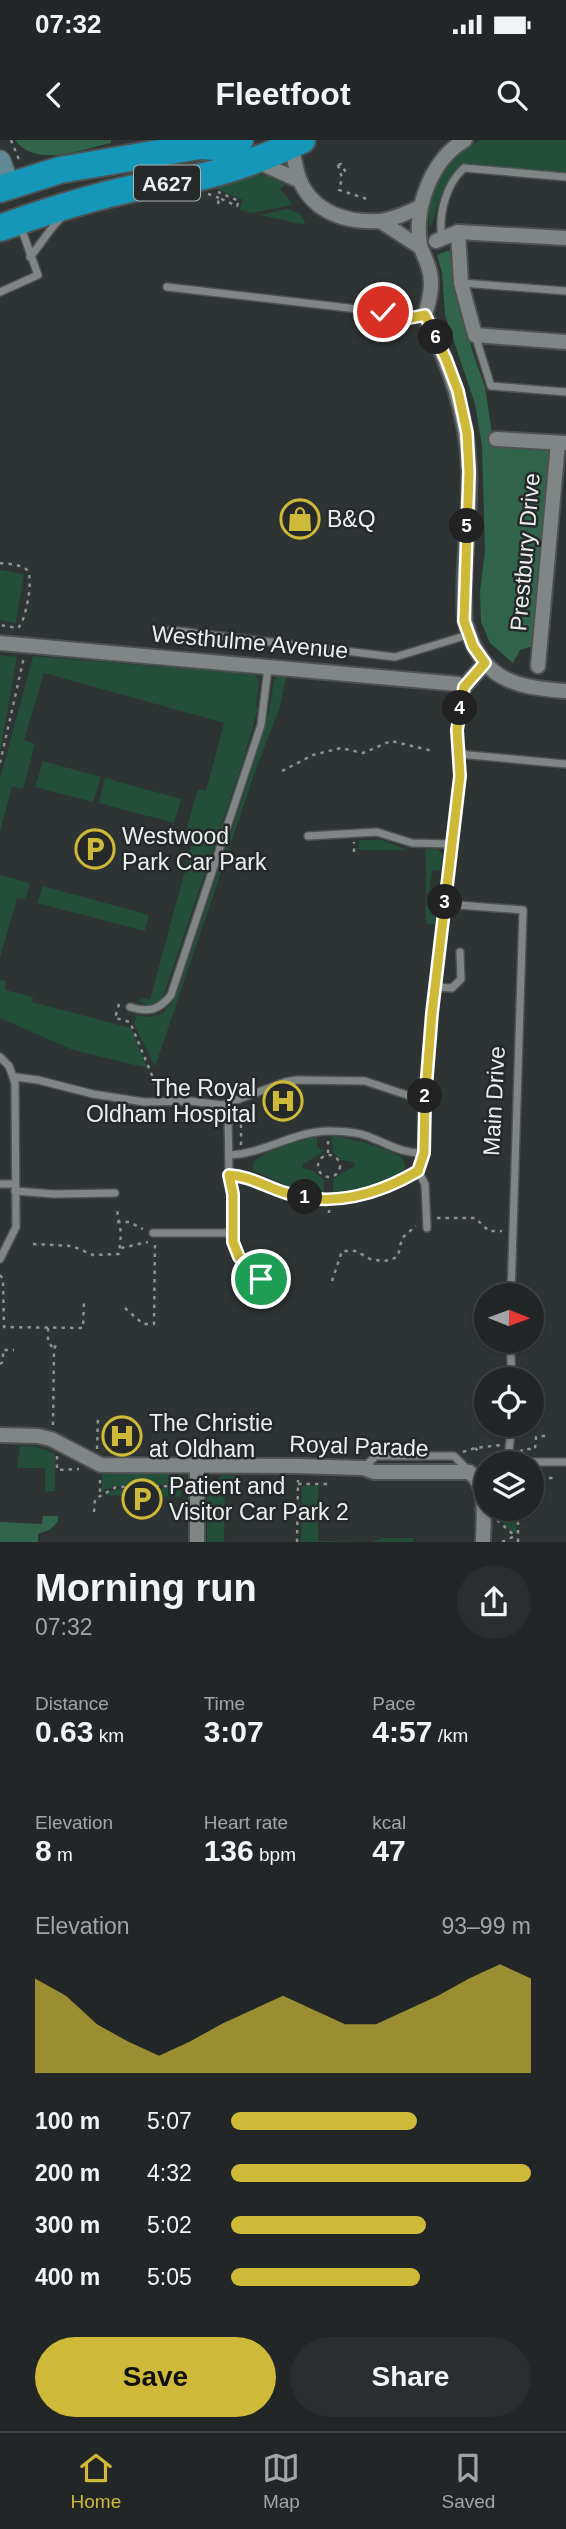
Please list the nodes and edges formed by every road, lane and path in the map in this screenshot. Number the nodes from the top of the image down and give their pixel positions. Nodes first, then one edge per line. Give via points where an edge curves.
1 (11, 140) edge
2 (465, 140) edge
3 (295, 142) edge
4 (205, 143) edge
5 (248, 150) edge
6 (10, 161) edge
7 (347, 174) dead end
8 (566, 177) edge
9 (300, 181) junction
10 (205, 187) dead end
11 (205, 193) dead end
12 (219, 198) junction
13 (367, 199) dead end
14 (77, 202) junction
15 (218, 204) dead end
16 (7, 206) edge
17 (420, 207) junction
18 (380, 221) junction
19 (458, 232) junction
20 (566, 238) edge
21 (439, 239) joint
22 (420, 247) junction
23 (30, 257) junction
24 (461, 283) junction
25 (167, 287) dead end
26 (566, 291) edge
27 (0, 292) edge
28 (425, 315) junction
29 (475, 335) junction
30 (566, 342) edge
31 (566, 392) edge
32 (496, 439) dead end
33 (562, 443) edge
34 (0, 564) edge
35 (24, 578) dead end
36 (29, 579) junction
37 (0, 625) edge
38 (170, 630) dead end
39 (468, 635) junction
40 (0, 643) edge
41 (24, 646) junction
42 (485, 663) junction
43 (538, 666) dead end
44 (268, 667) junction
45 (464, 687) junction
46 (566, 691) edge
47 (433, 751) dead end
48 (458, 754) junction
49 (0, 763) edge
50 (566, 764) edge
51 (282, 771) dead end
52 (308, 836) dead end
53 (452, 844) junction
54 (445, 904) junction
55 (460, 952) dead end
56 (435, 987) junction
57 (119, 1004) dead end
58 (130, 1007) dead end
59 (0, 1057) edge
60 (15, 1077) junction
61 (425, 1101) junction
62 (180, 1105) junction
63 (223, 1105) junction
64 (184, 1122) dead end
65 (328, 1131) junction
66 (424, 1153) junction
67 (229, 1154) junction
68 (328, 1155) junction
69 (418, 1171) junction
70 (229, 1175) junction
71 (329, 1176) junction
72 (0, 1184) edge
73 (329, 1185) dead end
74 (15, 1188) junction
75 (115, 1193) dead end
76 (117, 1210) dead end
77 (434, 1219) dead end
78 (117, 1222) junction
79 (423, 1226) joint
80 (513, 1231) junction
81 (153, 1233) joint
82 (232, 1233) junction
83 (33, 1244) dead end
84 (121, 1248) junction
85 (0, 1259) edge
86 (0, 1275) edge
87 (261, 1279) dead end
88 (332, 1281) dead end
89 (511, 1283) edge
90 (84, 1303) dead end
91 (125, 1308) dead end
92 (48, 1328) junction
93 (14, 1350) dead end
94 (0, 1364) edge
95 (100, 1417) dead end
96 (53, 1428) dead end
97 (0, 1435) edge
98 (550, 1435) dead end
99 (502, 1437) edge
100 (520, 1438) dead end
101 (475, 1448) junction
102 (478, 1451) edge
103 (520, 1451) edge
104 (522, 1451) edge
105 (57, 1453) dead end
106 (93, 1455) dead end
107 (454, 1456) junction
108 (544, 1462) edge
109 (566, 1462) edge
110 (197, 1467) junction
111 (363, 1468) junction
112 (90, 1469) dead end
113 (100, 1472) dead end
114 (297, 1473) dead end
115 (473, 1474) joint
116 (544, 1477) edge
117 (553, 1481) dead end
118 (298, 1484) junction
119 (327, 1484) dead end
120 (190, 1486) dead end
121 (100, 1494) junction
122 (94, 1512) dead end
123 (487, 1521) edge
124 (498, 1521) edge
125 (517, 1521) edge
126 (516, 1536) junction
127 (197, 1542) edge
128 (297, 1542) edge
129 (483, 1542) edge
130 (502, 1542) edge
131 (518, 1542) edge

1 - 6 path
2 - 17 street via 444,156
3 - 5 highway, A627
3 - 9 street
4 - 5 highway, A627
4 - 16 highway, A627 via 60,170
5 - 9 street
5 - 14 highway, A627 via 186,181
6 - 16 street
7 - 13 path via 338,166 339,190
8 - 21 lane via 464,168 441,211
9 - 18 street via 324,210
10 - 12 path via 239,201 237,206
11 - 12 path
12 - 15 path
14 - 16 highway, A627 via 59,195
14 - 23 lane via 45,233
16 - 23 lane
17 - 18 street
17 - 22 street
18 - 22 street
19 - 20 street
19 - 21 street
19 - 24 street
22 - 28 street via 431,278
23 - 27 lane via 38,275
24 - 26 lane
24 - 29 street
25 - 28 lane via 401,317
28 - 39 street via 458,391 467,433 463,605
29 - 30 street
29 - 31 lane via 491,386
32 - 33 street
33 - 43 street, Prestbury Drive
34 - 36 path via 27,570
35 - 36 path
36 - 37 path via 22,624 18,628
38 - 39 lane via 396,657
39 - 42 street
40 - 41 street, Westhulme Avenue
41 - 44 street, Westhulme Avenue
41 - 49 path
42 - 45 street
42 - 46 street via 517,685
44 - 45 street, Westhulme Avenue
44 - 58 lane via 261,725 171,995 155,1010
45 - 48 lane
47 - 51 path via 390,741 363,753 341,748 313,755
48 - 50 lane
48 - 53 lane
52 - 53 lane via 377,832 412,843
53 - 54 lane
54 - 56 lane
54 - 80 lane, Main Drive via 523,910
55 - 56 lane via 461,979 452,988
56 - 61 lane
57 - 62 path via 115,1018 130,1022 158,1090 176,1090
59 - 60 lane
60 - 62 lane via 93,1094
60 - 74 lane
61 - 63 lane via 365,1081 297,1080
61 - 66 lane
62 - 63 lane
62 - 64 path
63 - 67 lane via 228,1115
65 - 66 lane via 356,1133 404,1152
65 - 67 lane via 290,1137 246,1154
65 - 68 path
66 - 69 lane
67 - 70 lane
68 - 71 path via 318,1165 320,1172
68 - 71 path via 339,1164 336,1174
69 - 70 lane via 368,1194 331,1198 295,1196 260,1181
69 - 79 lane via 425,1184
70 - 82 lane
71 - 73 path
72 - 74 lane
74 - 75 lane via 54,1194
74 - 85 lane via 16,1227
76 - 78 path
77 - 80 path via 475,1218 489,1231
78 - 81 path via 139,1225
78 - 84 path
79 - 88 path via 408,1230 398,1256 391,1261 342,1251
80 - 89 lane, Main Drive
81 - 82 lane
82 - 87 lane via 239,1257
83 - 84 path via 72,1246 93,1255 119,1254
84 - 91 path via 155,1240 153,1325 143,1324
86 - 92 path via 4,1327
90 - 92 path via 83,1328
92 - 96 path via 48,1342 55,1347
93 - 94 path via 3,1350
95 - 106 path
97 - 110 street, Royal Parade via 51,1439 101,1465
98 - 104 path via 536,1437 536,1449
99 - 101 path via 502,1445
100 - 103 path
101 - 102 path
101 - 107 path
105 - 112 path via 57,1469
107 - 111 lane via 376,1456
107 - 115 lane
108 - 109 lane
110 - 111 street, Royal Parade
110 - 127 street
111 - 115 street, Royal Parade
113 - 121 path
114 - 118 path
116 - 117 path
118 - 119 path
118 - 128 path
120 - 121 path via 116,1487
121 - 122 path
123 - 129 street
124 - 126 path
125 - 126 path
126 - 130 path
126 - 131 path

